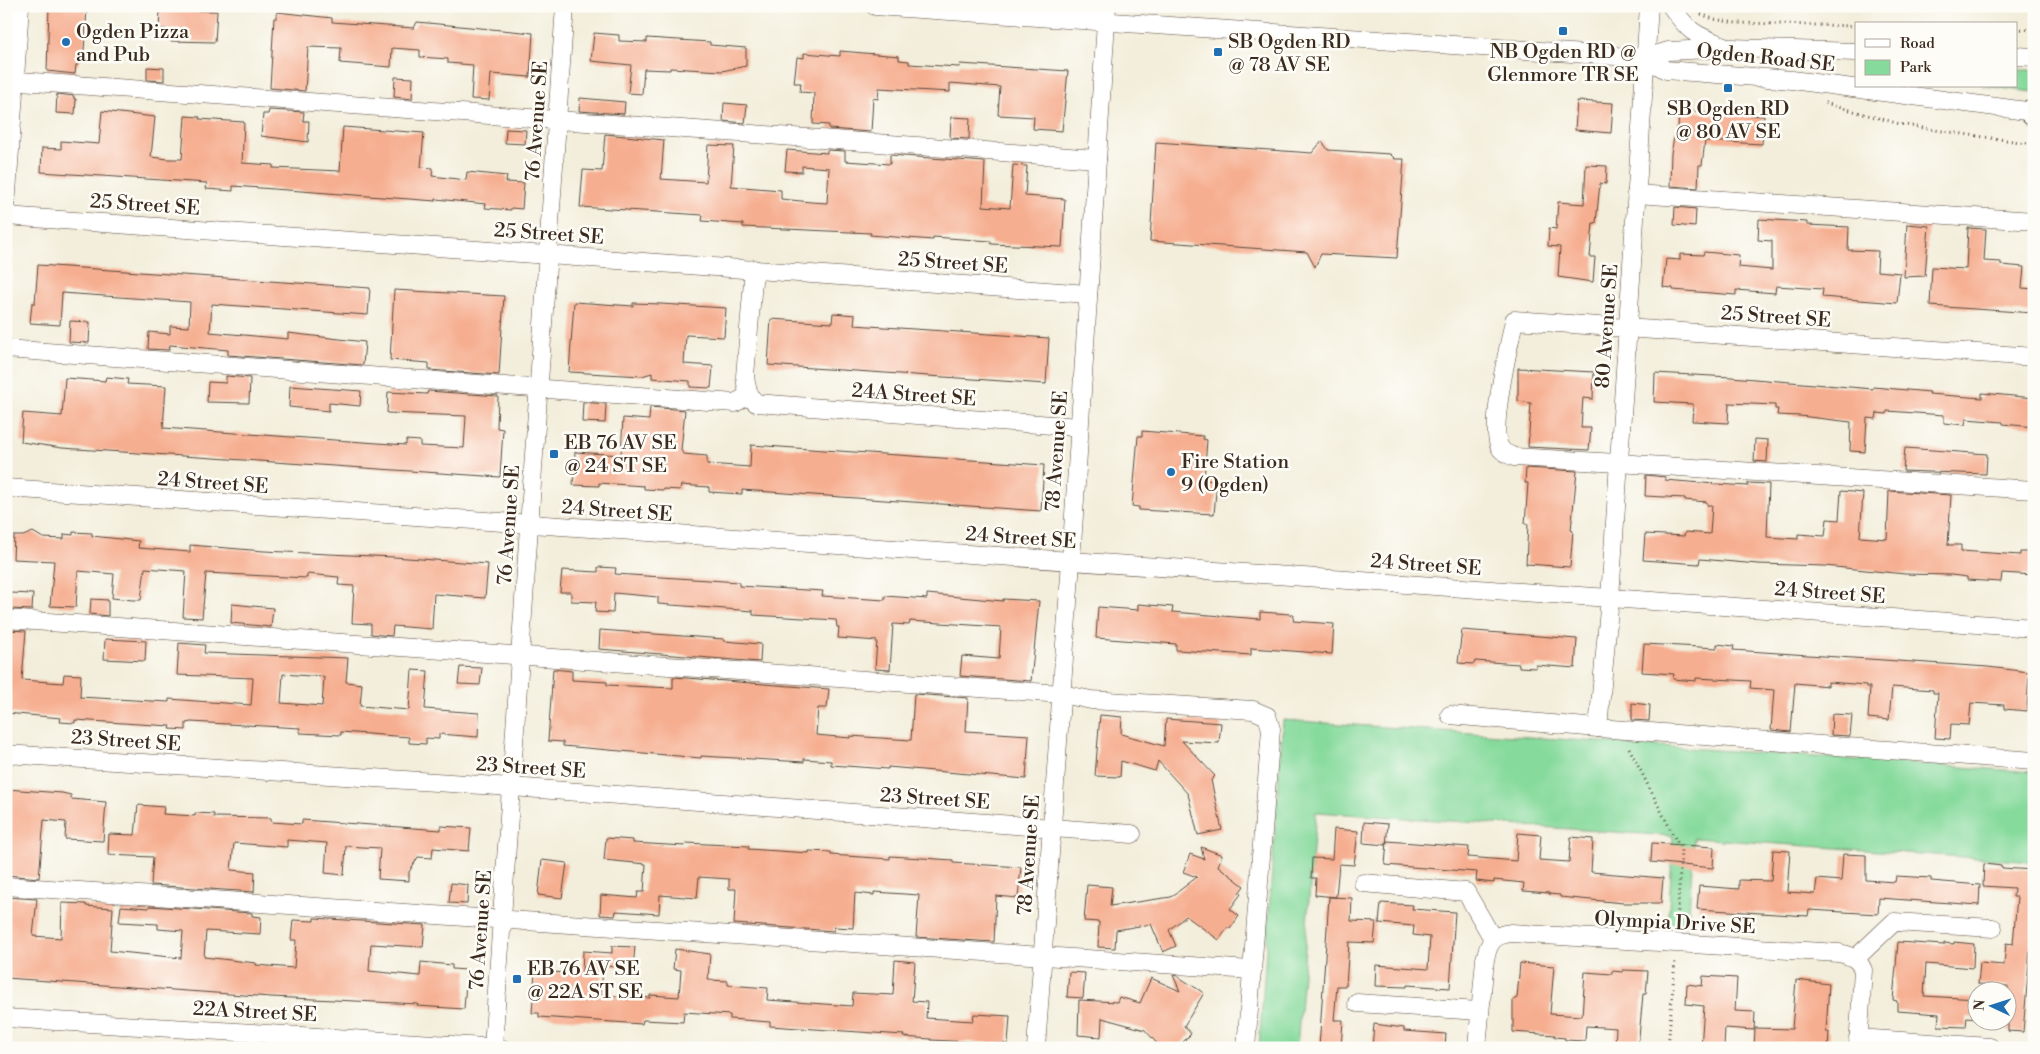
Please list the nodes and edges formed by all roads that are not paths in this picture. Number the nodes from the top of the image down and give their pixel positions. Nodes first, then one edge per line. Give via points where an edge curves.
1 (20, 6) edge
2 (565, 6) edge
3 (876, 6) edge
4 (1649, 6) edge
5 (1671, 6) edge
6 (1106, 14) edge
7 (1732, 48) junction
8 (1855, 52) edge
9 (2018, 56) edge
10 (2034, 57) edge
11 (1645, 58) junction
12 (11, 81) edge
13 (2034, 112) edge
14 (557, 120) junction
15 (1097, 159) junction
16 (1636, 194) junction
17 (6, 207) edge
18 (6, 216) edge
19 (2034, 221) edge
20 (548, 255) junction
21 (754, 269) junction
22 (1088, 294) junction
23 (1626, 327) junction
24 (6, 349) edge
25 (2034, 356) edge
26 (540, 388) junction
27 (749, 395) junction
28 (1079, 426) junction
29 (1618, 462) junction
30 (6, 488) edge
31 (2034, 490) edge
32 (529, 525) junction
33 (1070, 561) junction
34 (1610, 598) junction
35 (6, 619) edge
36 (2034, 628) edge
37 (520, 655) junction
38 (1062, 694) junction
39 (1450, 715) dead end
40 (1598, 728) junction
41 (6, 754) edge
42 (2034, 761) edge
43 (512, 787) junction
44 (1052, 828) junction
45 (1132, 834) dead end
46 (1363, 883) dead end
47 (6, 886) edge
48 (502, 919) junction
49 (1993, 928) dead end
50 (1493, 939) junction
51 (1042, 956) junction
52 (1856, 958) junction
53 (1252, 970) junction
54 (1358, 1003) dead end
55 (1479, 1011) junction
56 (6, 1018) edge
57 (1858, 1043) edge
58 (1990, 1046) dead end
59 (493, 1047) edge
60 (501, 1048) edge
61 (1036, 1048) edge
62 (1246, 1048) edge
63 (1477, 1048) edge

1 - 12 street
2 - 14 street, 76 Avenue SE
3 - 6 street, Ogden Road SE
4 - 11 street, 80 Avenue SE
5 - 7 street via 1689,30
6 - 11 street, Ogden Road SE
6 - 15 street, 78 Avenue SE
7 - 8 street, Ogden Road SE
7 - 11 street, Ogden Road SE via 1668,51
9 - 10 street
11 - 13 street, Ogden Road SE via 1666,70 1792,80
11 - 16 street, 80 Avenue SE
12 - 14 street
12 - 17 street
14 - 15 street
14 - 20 street, 76 Avenue SE
15 - 22 street, 78 Avenue SE
16 - 19 street
16 - 23 street, 80 Avenue SE
18 - 20 street, 25 Street SE
20 - 21 street, 25 Street SE
20 - 26 street, 76 Avenue SE
21 - 22 street, 25 Street SE
21 - 27 street via 745,376
22 - 28 street, 78 Avenue SE
23 - 25 street, 25 Street SE
23 - 29 street, 80 Avenue SE
23 - 29 street, 25 Street SE via 1514,320 1503,371 1496,440 1502,450 1514,458
24 - 26 street
26 - 27 street via 735,403
26 - 32 street, 76 Avenue SE
27 - 28 street, 24A Street SE via 762,405
28 - 33 street, 78 Avenue SE
29 - 31 street
29 - 34 street, 80 Avenue SE
30 - 32 street, 24 Street SE
32 - 33 street, 24 Street SE
32 - 37 street, 76 Avenue SE
33 - 34 street, 24 Street SE
33 - 38 street, 78 Avenue SE
34 - 36 street, 24 Street SE
34 - 40 street, 80 Avenue SE
35 - 37 street
37 - 38 street
37 - 43 street, 76 Avenue SE
38 - 44 street, 78 Avenue SE
38 - 53 street via 1091,700 1253,710 1267,716 1271,729
39 - 40 street
40 - 42 street
41 - 43 street, 23 Street SE
43 - 44 street, 23 Street SE
43 - 48 street, 76 Avenue SE
44 - 45 street, 23 Street SE
44 - 51 street, 78 Avenue SE
46 - 50 street via 1466,892
47 - 48 street
48 - 51 street
48 - 59 street, 76 Avenue SE
49 - 52 street via 1894,922
50 - 52 street, Olympia Drive SE via 1511,933 1839,953
50 - 55 street via 1485,959
51 - 53 street
51 - 61 street, 78 Avenue SE
52 - 57 street via 1863,970
53 - 62 street
54 - 55 street
55 - 63 street
56 - 59 street, 22A Street SE
57 - 58 street
59 - 60 street, 22A Street SE

